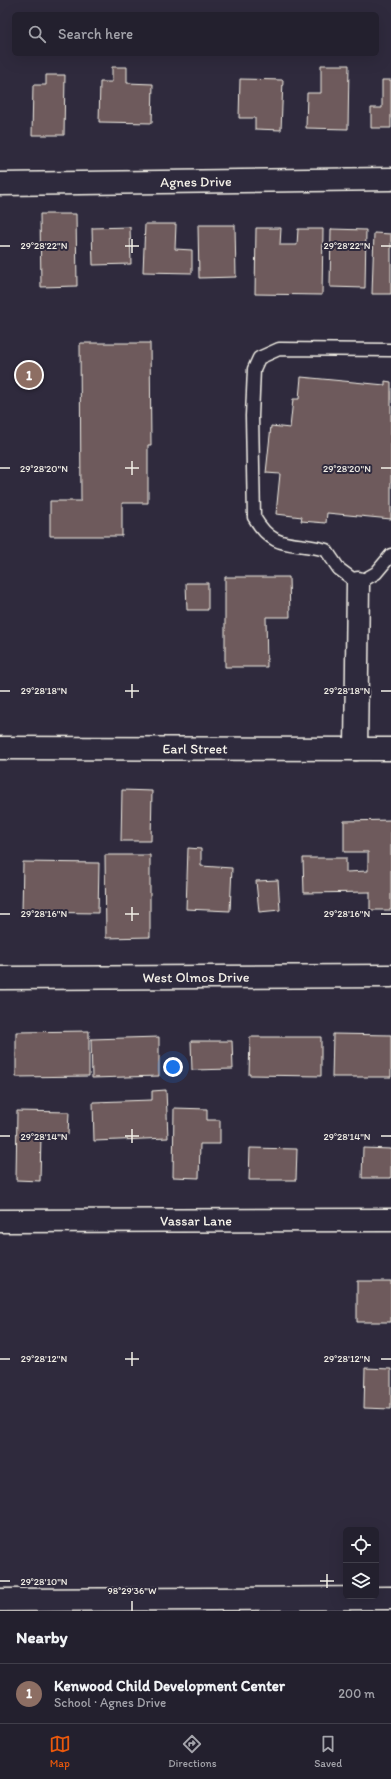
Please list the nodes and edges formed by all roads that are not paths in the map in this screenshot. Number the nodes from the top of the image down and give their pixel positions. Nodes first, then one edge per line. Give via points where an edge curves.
1 (391, 179) edge
2 (0, 184) edge
3 (391, 350) edge
4 (391, 555) edge
5 (358, 583) junction
6 (0, 748) edge
7 (356, 748) junction
8 (391, 749) edge
9 (391, 976) edge
10 (0, 978) edge
11 (391, 1220) edge
12 (0, 1221) edge
13 (391, 1598) edge
14 (0, 1600) edge
15 (276, 1604) edge

1 - 2 street, Agnes Drive
3 - 5 lane via 279,349 259,358 254,369 254,517 261,530 275,541 326,550 339,569
4 - 5 lane via 376,573
5 - 7 street
6 - 7 street, Earl Street
7 - 8 street, Earl Street
9 - 10 street, West Olmos Drive
11 - 12 street, Vassar Lane
13 - 15 street
14 - 15 street

